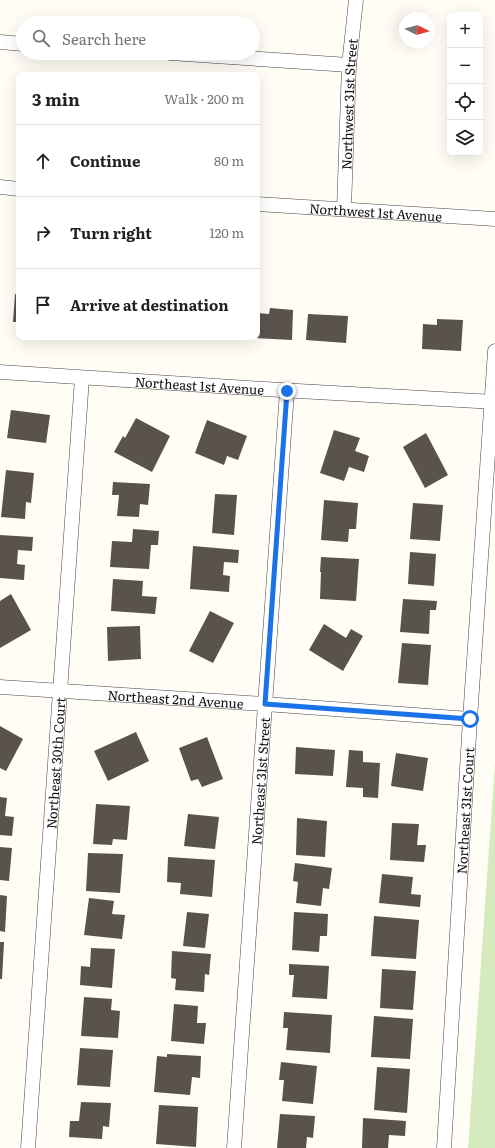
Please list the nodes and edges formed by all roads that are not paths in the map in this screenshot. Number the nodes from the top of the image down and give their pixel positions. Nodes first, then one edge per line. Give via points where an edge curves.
1 (356, 0) edge
2 (0, 42) edge
3 (16, 43) edge
4 (260, 59) edge
5 (349, 65) junction
6 (0, 187) edge
7 (16, 188) edge
8 (260, 204) edge
9 (344, 209) junction
10 (495, 219) edge
11 (495, 351) edge
12 (0, 372) edge
13 (82, 378) junction
14 (287, 391) junction
15 (493, 401) edge
16 (0, 687) edge
17 (60, 691) junction
18 (265, 704) junction
19 (470, 719) junction
20 (28, 1148) edge
21 (234, 1148) edge
22 (444, 1148) edge

1 - 5 street, Northwest 31st Street
2 - 3 street
4 - 5 street
5 - 9 street, Northwest 31st Street
6 - 7 street
8 - 9 street, Northwest 1st Avenue
9 - 10 street, Northwest 1st Avenue
11 - 15 street, Northeast 31st Court
12 - 13 street, Northeast 1st Avenue
13 - 14 street, Northeast 1st Avenue
13 - 17 street, Northeast 30th Court
14 - 15 street, Northeast 1st Avenue
14 - 18 street, Northeast 31st Street
15 - 19 street, Northeast 31st Court
16 - 17 street, Northeast 2nd Avenue
17 - 18 street, Northeast 2nd Avenue
17 - 20 street, Northeast 30th Court
18 - 19 street, Northeast 2nd Avenue
18 - 21 street, Northeast 31st Street
19 - 22 street, Northeast 31st Court

